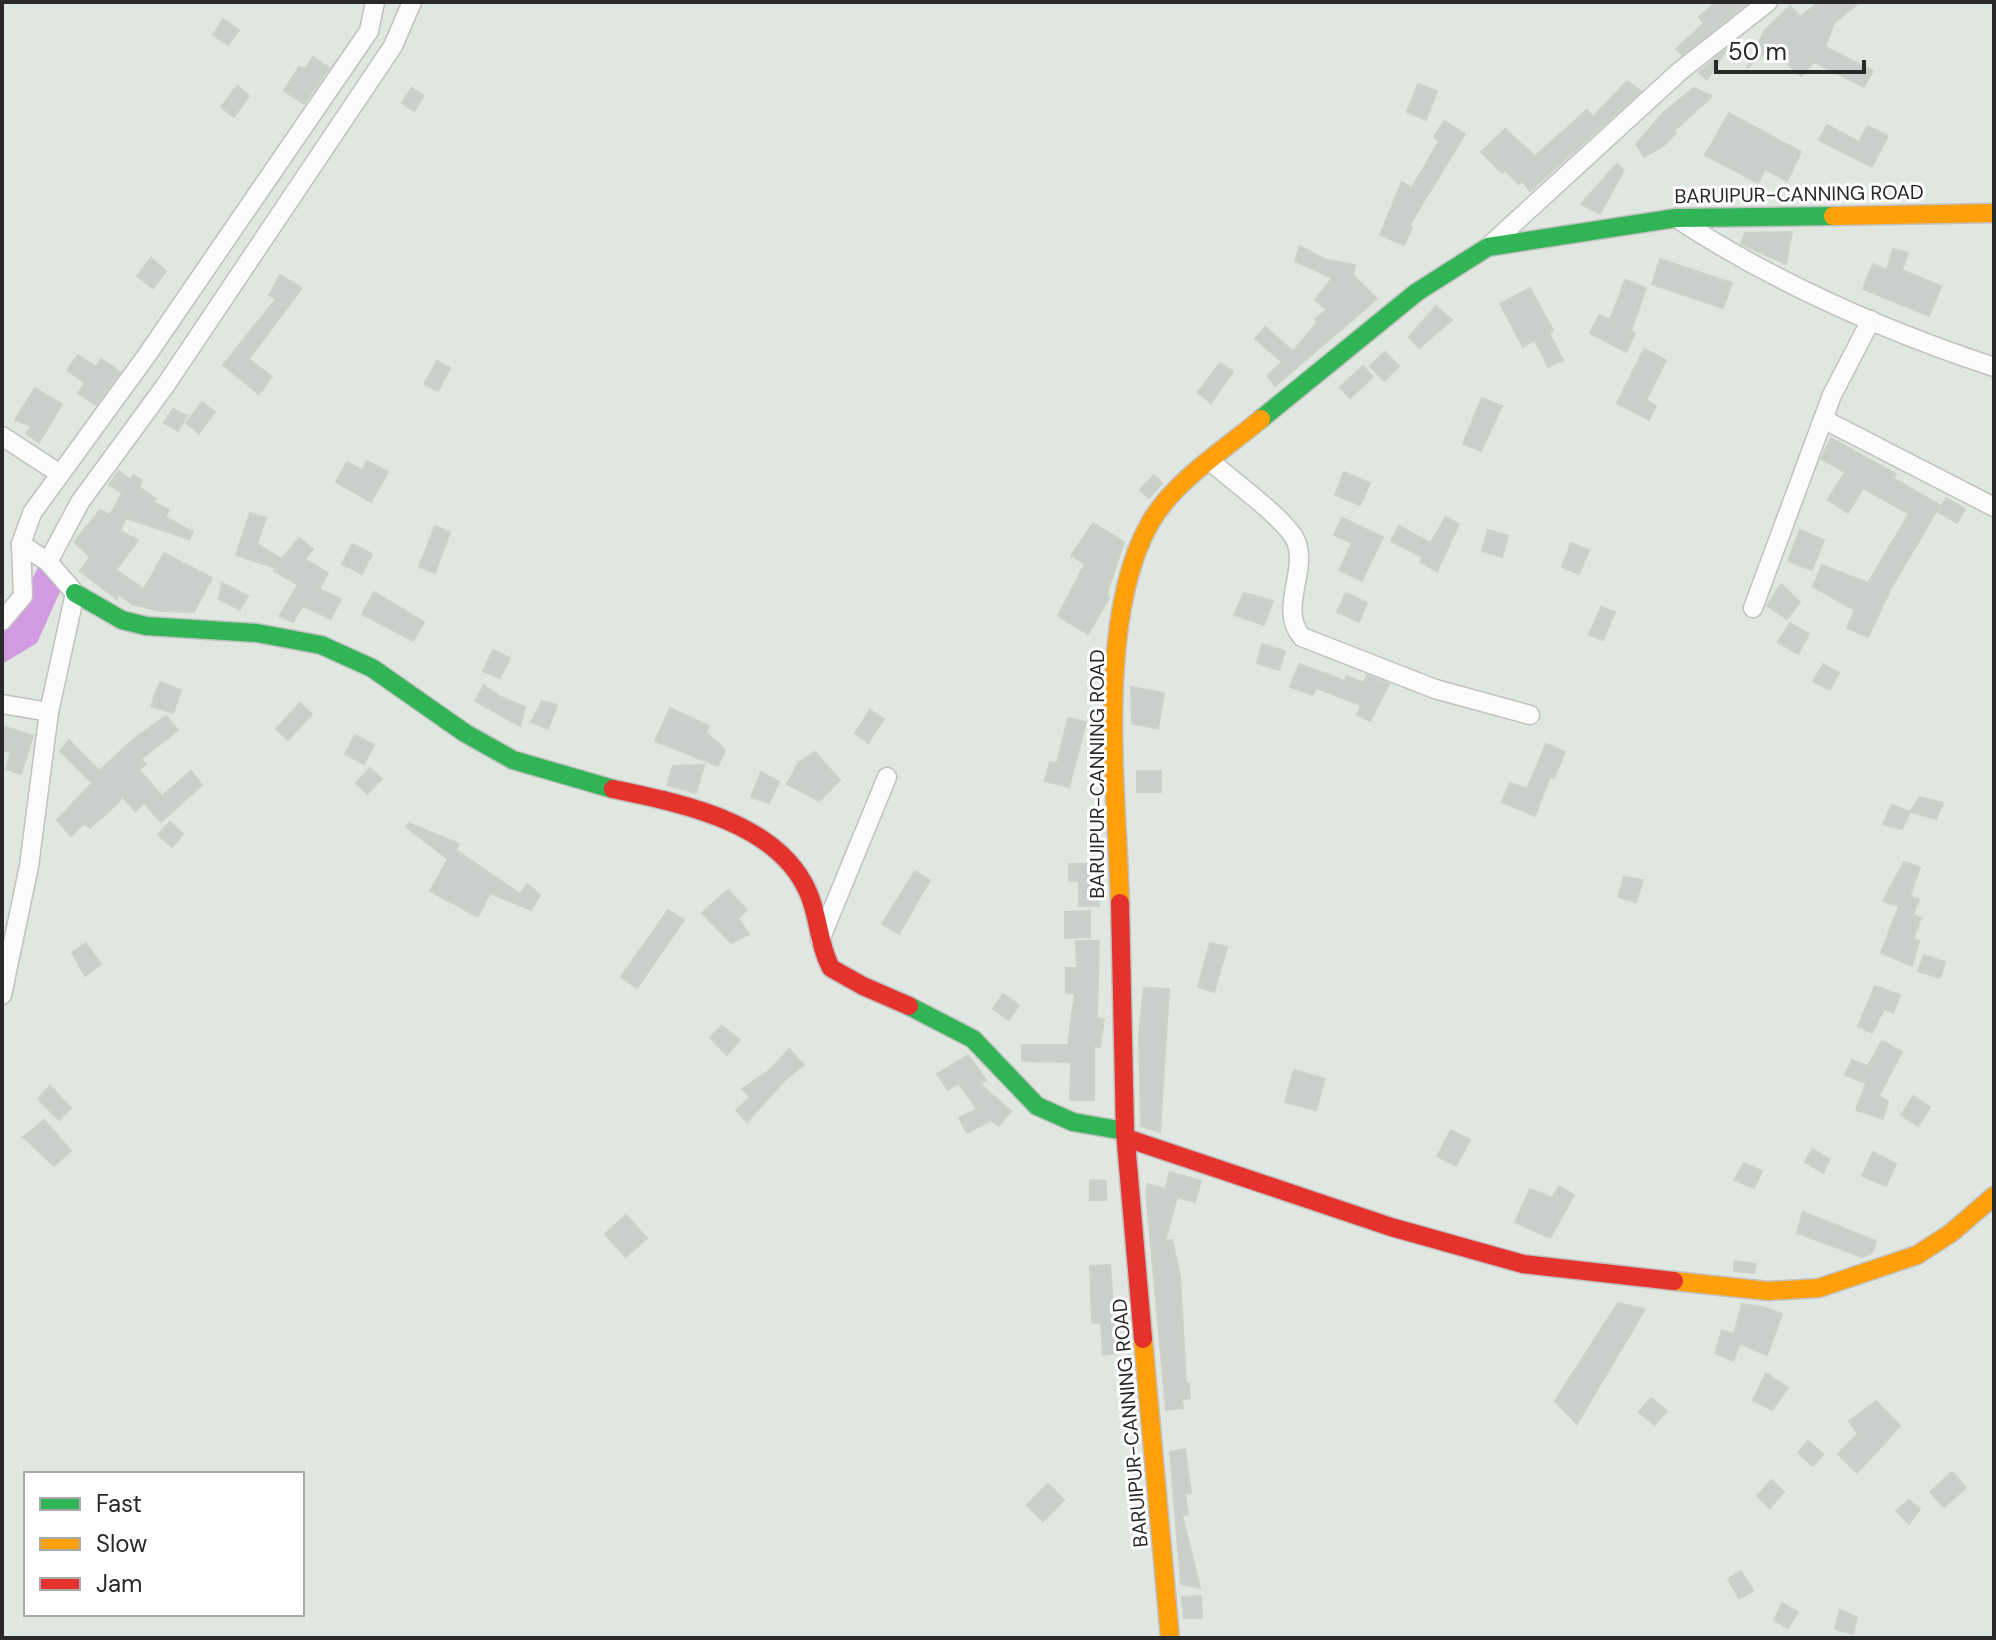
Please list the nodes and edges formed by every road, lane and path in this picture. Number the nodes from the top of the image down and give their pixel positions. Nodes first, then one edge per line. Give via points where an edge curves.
1 (375, 2) edge
2 (412, 2) edge
3 (1768, 2) edge
4 (1994, 213) edge
5 (1676, 218) junction
6 (1488, 247) junction
7 (1871, 320) junction
8 (1994, 367) edge
9 (1823, 419) junction
10 (2, 436) edge
11 (1210, 461) junction
12 (60, 474) junction
13 (1994, 507) edge
14 (21, 544) junction
15 (48, 562) junction
16 (75, 593) junction
17 (1753, 608) dead end
18 (2, 621) edge
19 (2, 704) edge
20 (49, 712) junction
21 (1530, 715) dead end
22 (887, 777) dead end
23 (819, 943) junction
24 (2, 995) edge
25 (1126, 1134) junction
26 (1994, 1196) edge
27 (1170, 1638) edge

1 - 12 street via 369,31
2 - 15 street via 393,46 165,386 80,502
3 - 6 street via 1680,71
4 - 5 street, BARUIPUR-CANNING ROAD
5 - 6 street, BARUIPUR-CANNING ROAD
5 - 7 street via 1715,243
6 - 11 street, BARUIPUR-CANNING ROAD via 1417,292
7 - 8 street
7 - 9 street
9 - 13 street
9 - 17 street
10 - 12 street
11 - 21 street via 1294,538 1298,558 1293,625 1302,637 1435,689
11 - 25 street, BARUIPUR-CANNING ROAD via 1151,522 1136,554 1118,631
12 - 14 street via 32,513
14 - 15 street
14 - 18 street via 23,596
15 - 16 street
16 - 20 street
16 - 23 street via 122,620 146,626 293,639 337,650 510,758 738,827 793,868 818,915
19 - 20 street
20 - 24 street via 29,866
22 - 23 street
23 - 25 street via 831,968 842,976 964,1032 1044,1111
25 - 26 street via 1391,1227 1523,1264 1768,1291 1819,1288 1917,1255
25 - 27 street, BARUIPUR-CANNING ROAD

